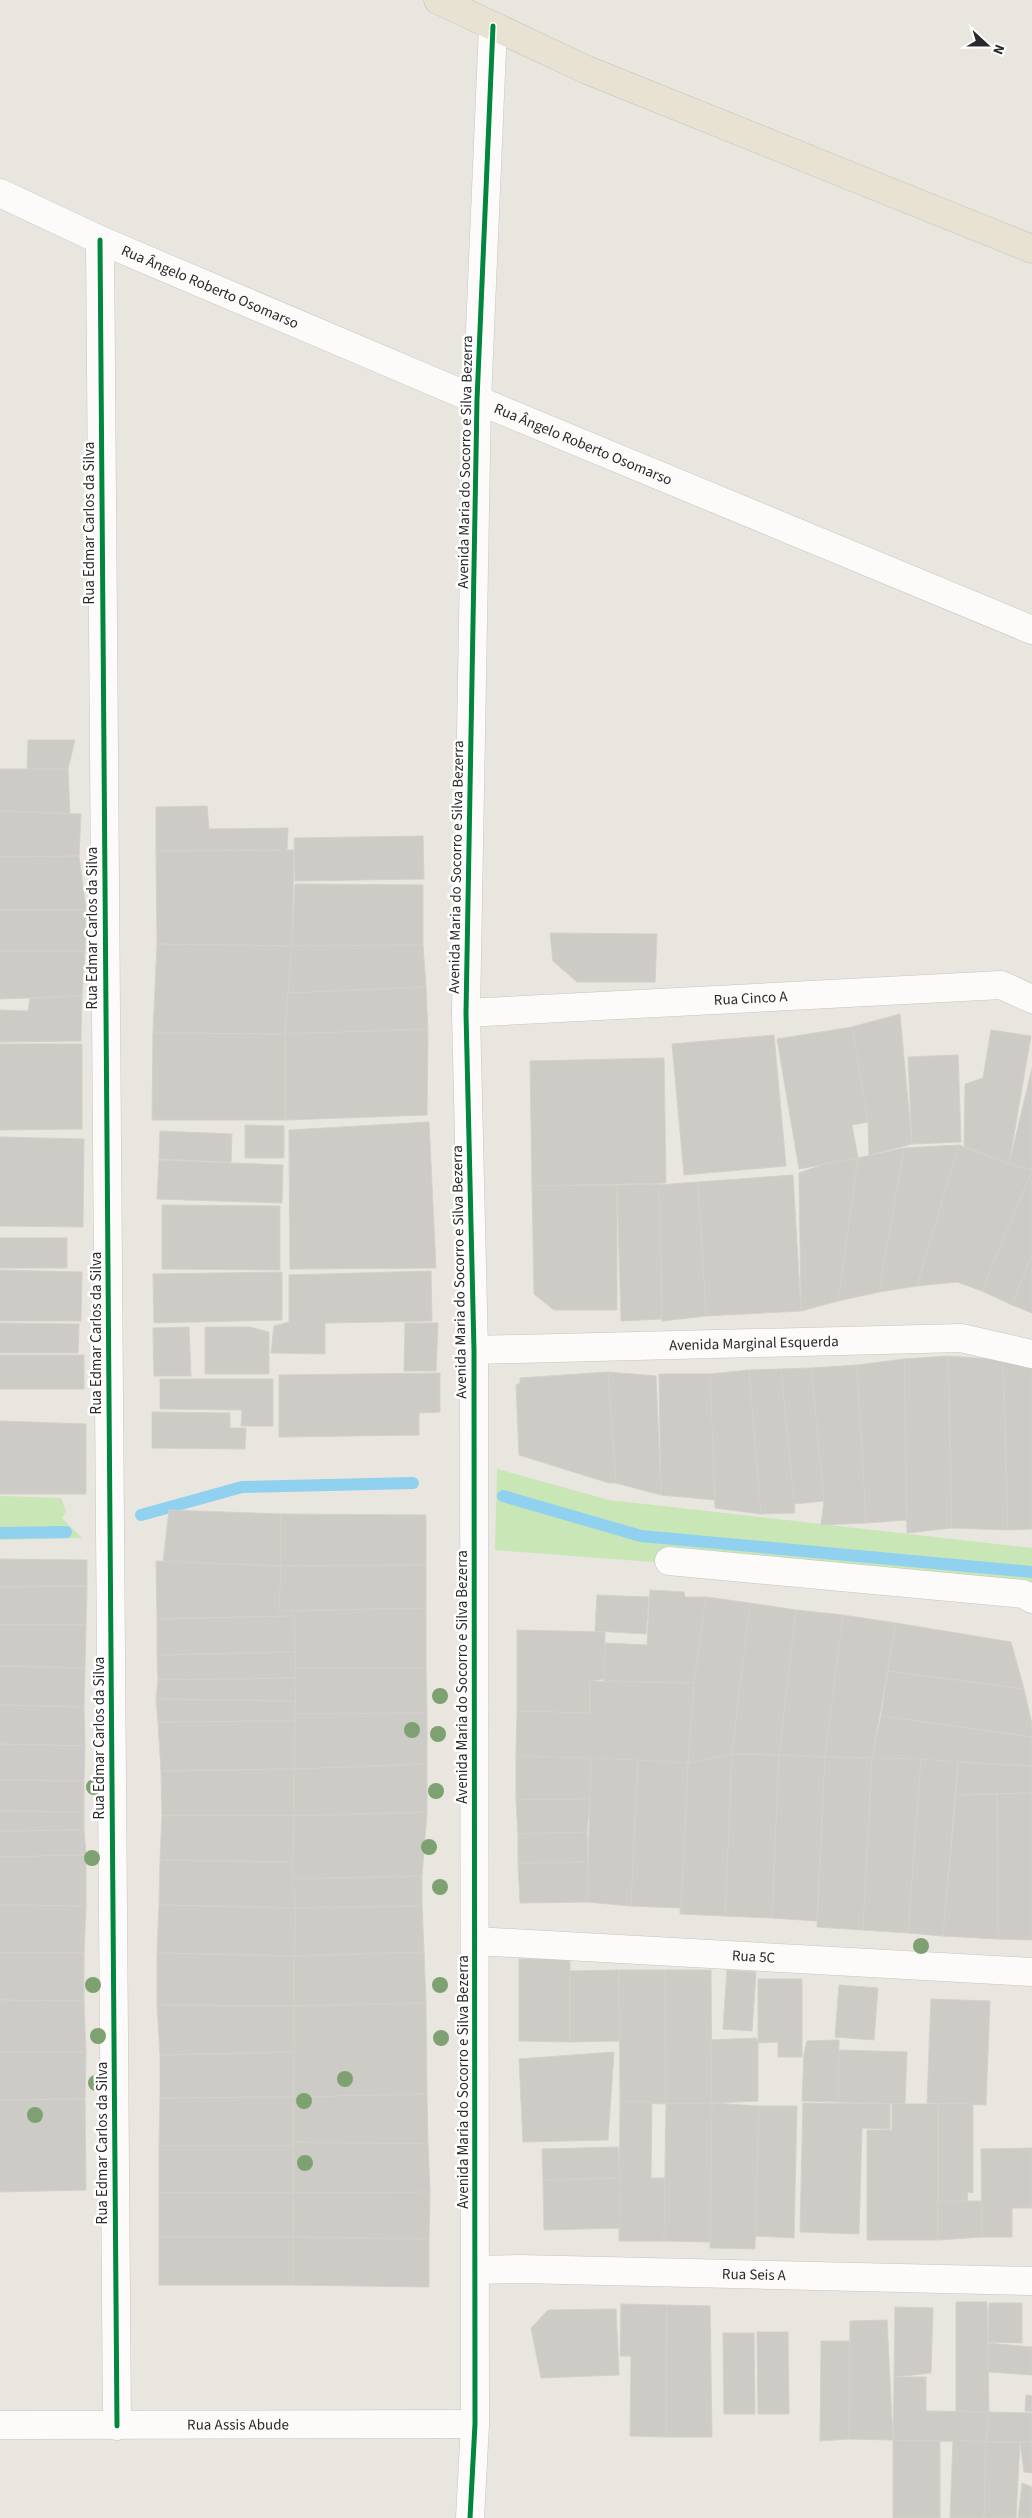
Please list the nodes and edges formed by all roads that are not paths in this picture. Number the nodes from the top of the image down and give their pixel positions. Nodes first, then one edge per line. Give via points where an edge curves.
1 (438, 0) edge
2 (493, 26) junction
3 (0, 193) edge
4 (100, 240) junction
5 (1032, 249) edge
6 (478, 400) junction
7 (1032, 630) edge
8 (1032, 999) edge
9 (466, 1013) junction
10 (474, 1350) junction
11 (1032, 1354) edge
12 (669, 1561) dead end
13 (1032, 1598) edge
14 (475, 1941) junction
15 (1032, 1972) edge
16 (475, 2270) junction
17 (1032, 2281) edge
18 (475, 2424) junction
19 (0, 2425) edge
20 (117, 2426) junction
21 (470, 2518) edge

1 - 2 main road
2 - 5 main road via 586,70
2 - 6 street, Avenida Maria do Socorro e Silva Bezerra
3 - 4 street, Rua Ângelo Roberto Osomarso
4 - 6 street, Rua Ângelo Roberto Osomarso
4 - 20 street, Rua Edmar Carlos da Silva
6 - 7 street, Rua Ângelo Roberto Osomarso
6 - 9 street, Avenida Maria do Socorro e Silva Bezerra
8 - 9 street, Rua Cinco A via 1001,986
9 - 10 street, Avenida Maria do Socorro e Silva Bezerra
10 - 11 street, Avenida Marginal Esquerda via 961,1338
10 - 14 street, Avenida Maria do Socorro e Silva Bezerra
12 - 13 street via 1023,1594
14 - 15 street, Rua 5C
14 - 16 street, Avenida Maria do Socorro e Silva Bezerra
16 - 17 street, Rua Seis A
16 - 18 street, Avenida Maria do Socorro e Silva Bezerra
18 - 20 street, Rua Assis Abude
18 - 21 street, Avenida Maria do Socorro e Silva Bezerra
19 - 20 street, Rua Assis Abude

